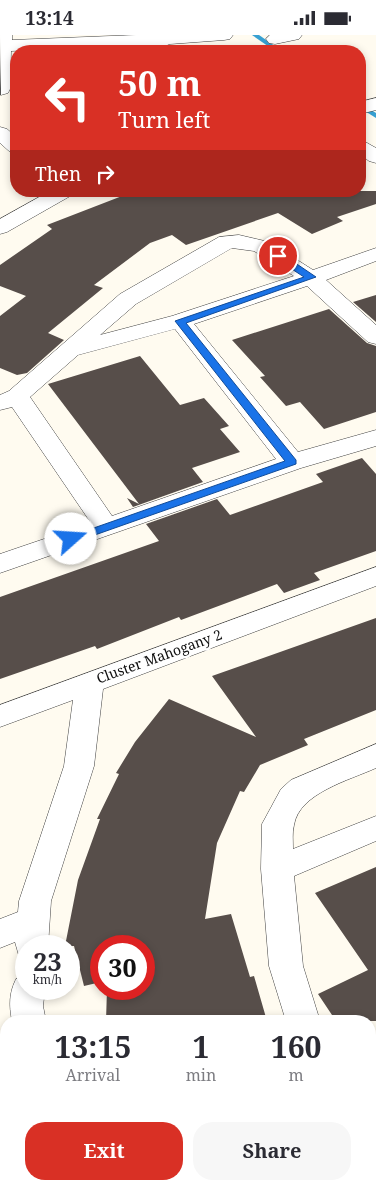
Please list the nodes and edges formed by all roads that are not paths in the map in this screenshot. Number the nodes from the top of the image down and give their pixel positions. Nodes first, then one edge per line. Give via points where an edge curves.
1 (224, 35) edge
2 (293, 35) edge
3 (168, 39) junction
4 (276, 39) dead end
5 (3, 41) edge
6 (152, 45) edge
7 (6, 88) edge
8 (0, 133) edge
9 (10, 142) edge
10 (54, 197) edge
11 (0, 228) edge
12 (376, 254) edge
13 (311, 277) junction
14 (180, 321) junction
15 (376, 337) edge
16 (70, 350) junction
17 (9, 400) edge
18 (376, 438) edge
19 (292, 462) junction
20 (107, 527) junction
21 (0, 564) edge
22 (376, 576) edge
23 (90, 681) junction
24 (0, 716) edge
25 (376, 755) edge
26 (376, 828) edge
27 (277, 869) junction
28 (32, 933) edge
29 (0, 934) edge
30 (27, 1000) edge
31 (28, 1015) edge
32 (301, 1015) edge

1 - 3 street
2 - 4 street
3 - 5 street
3 - 6 street
5 - 7 street
8 - 9 street
10 - 11 street
12 - 13 street
13 - 14 street
13 - 15 street
13 - 16 street via 262,245 238,240 227,242 128,299
14 - 16 street
14 - 19 street
16 - 17 street
17 - 20 street
18 - 19 street
19 - 20 street
20 - 21 street
22 - 23 street, Cluster Mahogany 2
23 - 24 street
23 - 28 street, Cluster Mahogany 2 via 78,766 35,901
25 - 27 street via 302,788 292,797 278,824
26 - 27 street
27 - 32 street via 286,966
28 - 29 street, Cluster Mahogany 2
30 - 31 street

